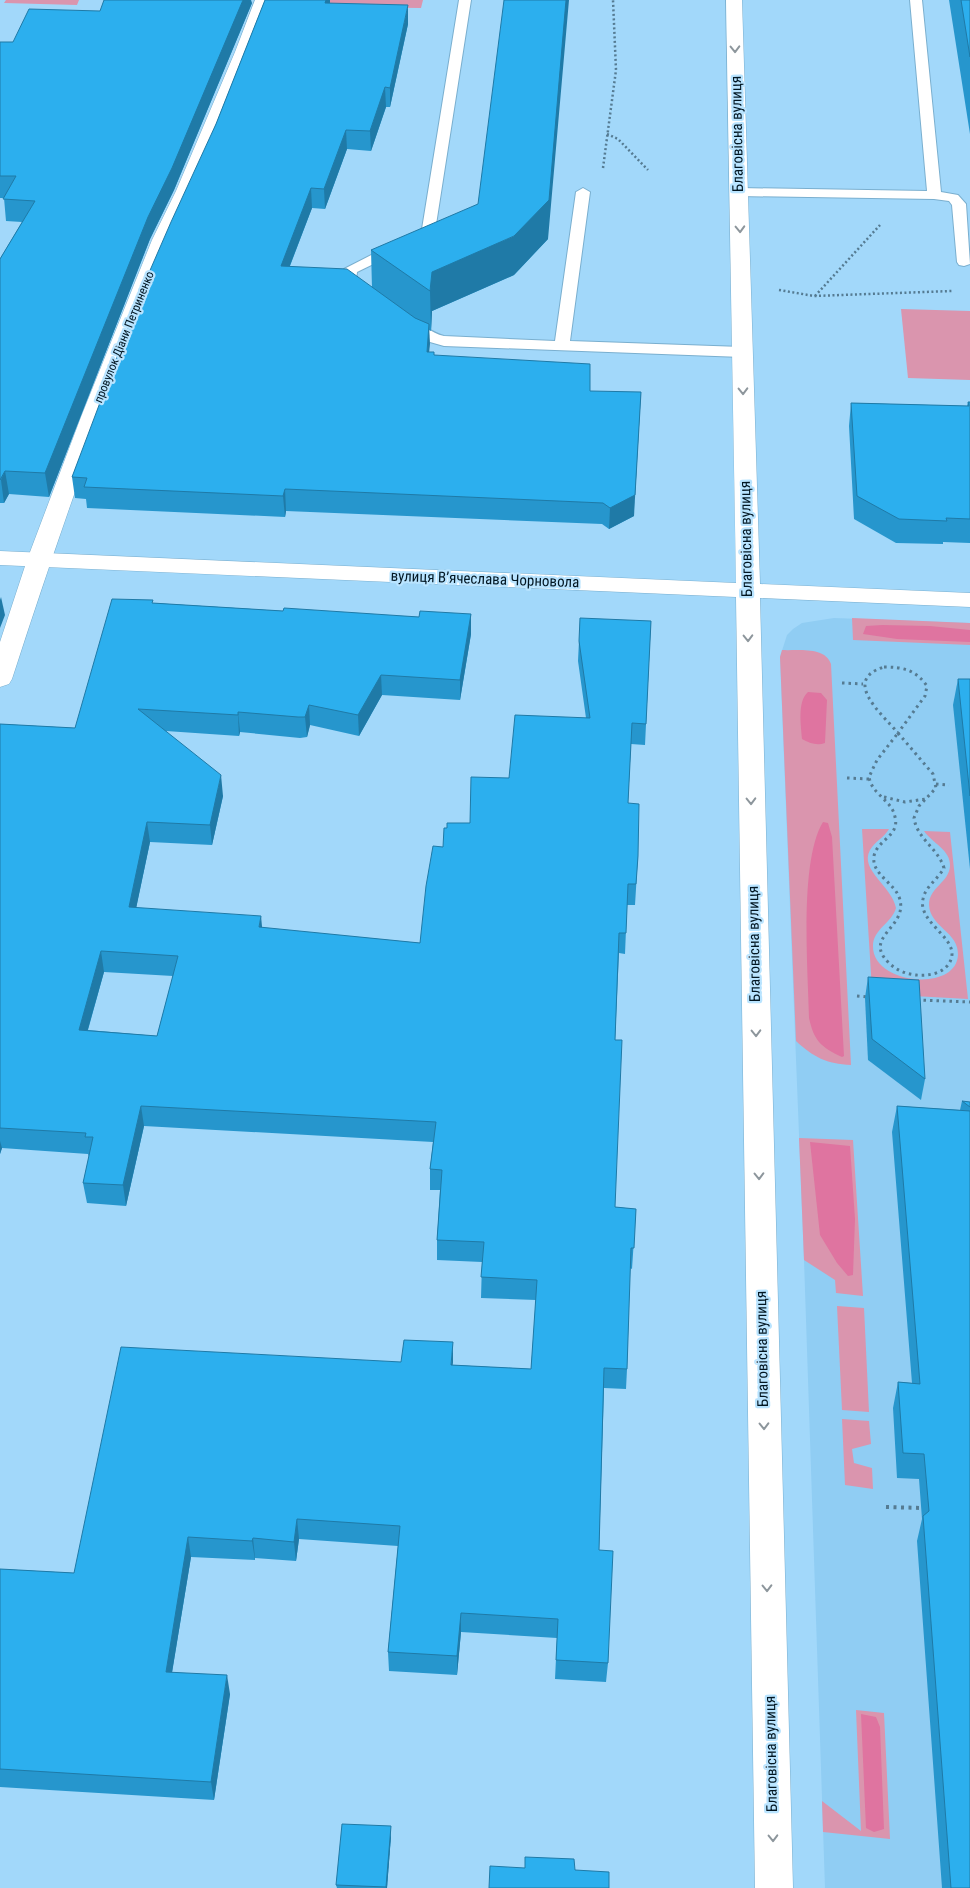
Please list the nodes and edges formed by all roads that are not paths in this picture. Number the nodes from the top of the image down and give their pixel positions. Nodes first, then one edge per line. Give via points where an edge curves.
1 (263, 0) edge
2 (465, 0) edge
3 (734, 0) edge
4 (916, 0) edge
5 (583, 192) road end
6 (739, 192) junction
7 (934, 195) junction
8 (964, 262) dead end
9 (378, 303) edge
10 (394, 315) edge
11 (562, 345) junction
12 (742, 352) junction
13 (0, 558) edge
14 (39, 560) junction
15 (747, 590) junction
16 (970, 600) edge
17 (0, 679) edge
18 (774, 1888) edge

1 - 14 main road, провулок Діани Петриненко via 208,138 162,240
2 - 9 lane via 428,231 357,265 349,272 349,282
3 -> 6 main road, Благовісна вулиця
4 - 7 lane
5 - 11 lane
6 - 7 lane
6 -> 12 main road, Благовісна вулиця
7 - 8 lane via 953,198 958,204
10 - 11 lane via 436,340
11 - 12 lane
12 -> 15 main road, Благовісна вулиця
13 - 14 main road, вулиця Вʼячеслава Чорновола
14 - 15 main road, вулиця Вʼячеслава Чорновола
14 - 17 main road, провулок Діани Петриненко
15 - 16 main road, вулиця Вʼячеслава Чорновола
15 -> 18 main road, Благовісна вулиця

